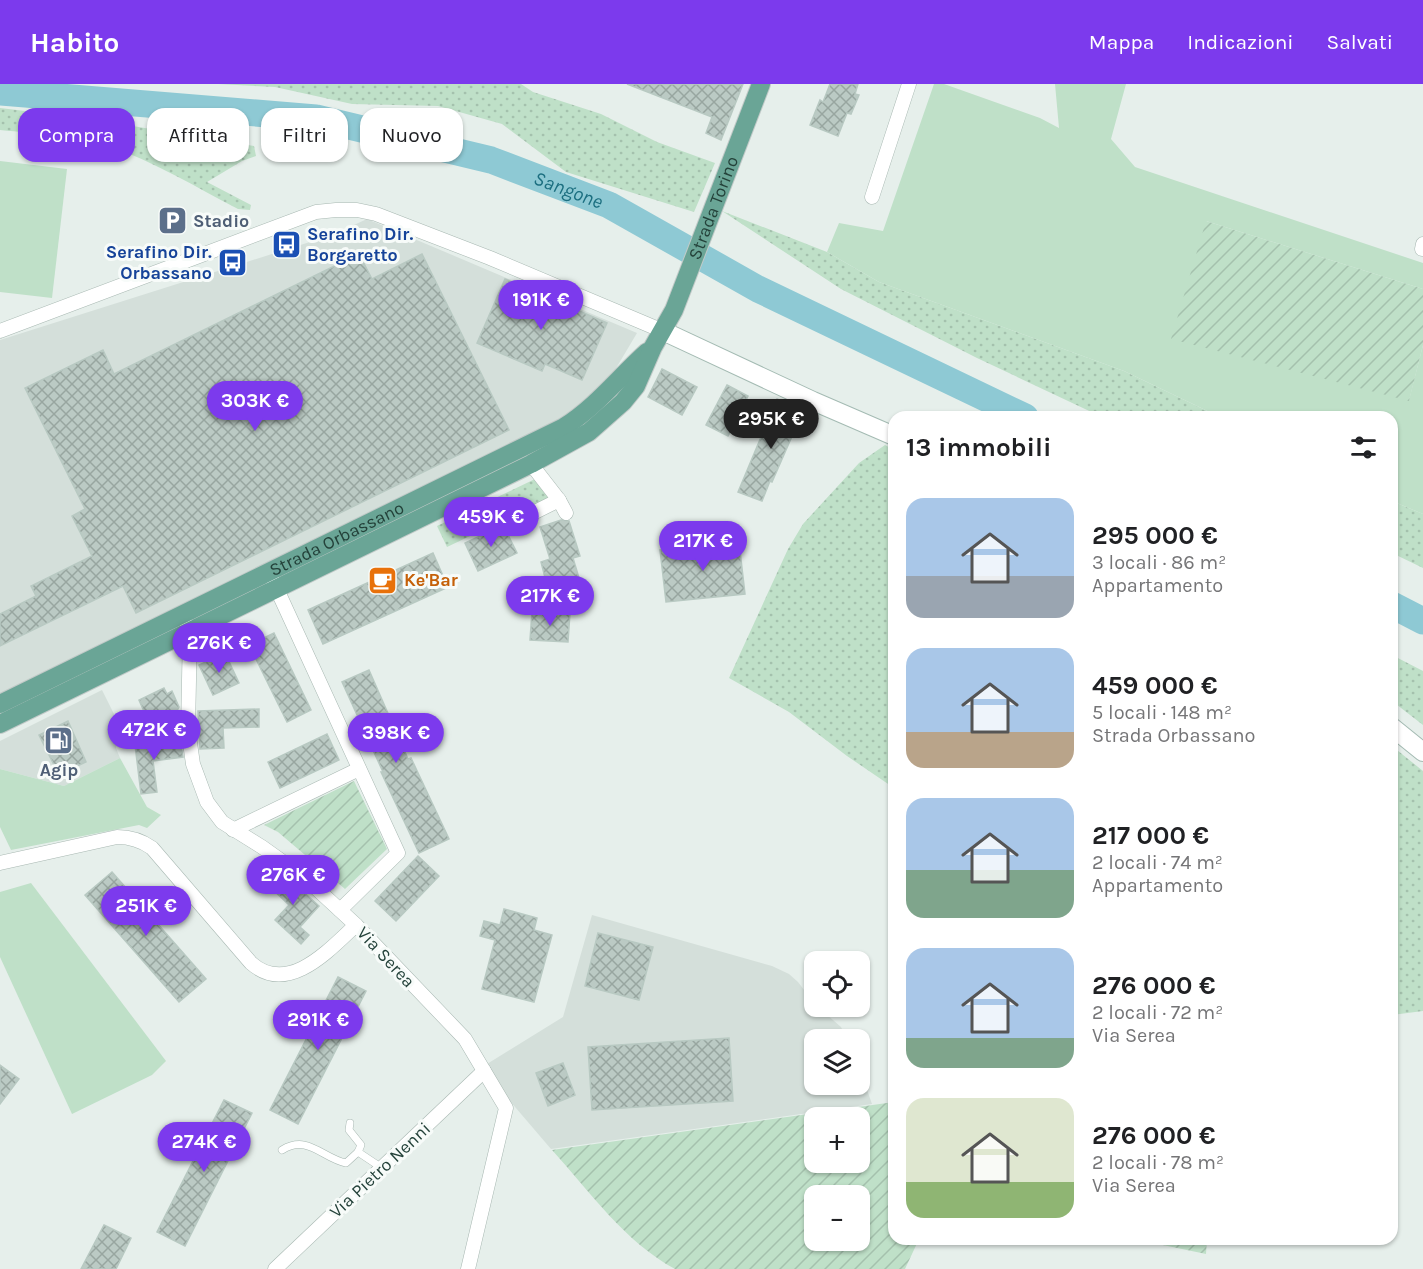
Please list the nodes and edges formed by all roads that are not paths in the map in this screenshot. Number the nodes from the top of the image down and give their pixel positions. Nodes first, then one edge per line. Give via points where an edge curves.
1 (761, 84) edge
2 (909, 84) edge
3 (872, 197) dead end
4 (0, 331) edge
5 (663, 331) junction
6 (653, 347) junction
7 (888, 433) edge
8 (531, 464) junction
9 (559, 500) junction
10 (531, 513) dead end
11 (566, 513) dead end
12 (269, 572) junction
13 (277, 588) junction
14 (186, 623) junction
15 (0, 704) edge
16 (0, 724) edge
17 (1398, 732) edge
18 (1423, 752) edge
19 (359, 769) junction
20 (233, 830) junction
21 (0, 863) edge
22 (340, 910) junction
23 (356, 925) junction
24 (484, 1071) junction
25 (350, 1123) dead end
26 (282, 1150) dead end
27 (358, 1152) junction
28 (382, 1168) junction
29 (275, 1269) edge
30 (468, 1269) edge

1 - 5 main road, Strada Torino
2 - 3 street
4 - 5 street via 260,232 316,212 336,210 376,214
5 - 6 main road, Strada Orbassano
5 - 7 street
6 - 8 main road, Strada Orbassano via 636,386 623,402 571,443
6 - 12 main road, Strada Orbassano via 593,407 564,428
8 - 9 street
8 - 13 main road, Strada Orbassano
9 - 10 street
9 - 11 street
12 - 13 street
12 - 14 main road, Strada Orbassano
13 - 14 main road, Strada Orbassano
13 - 19 street
14 - 15 main road, Strada Orbassano
14 - 16 main road, Strada Orbassano
14 - 20 street, Via Serea via 188,729 193,764 207,802
17 - 18 street
19 - 20 street
19 - 22 street via 398,853
20 - 22 street, Via Serea via 304,877
21 - 23 street via 117,837 144,842 258,969 269,975 300,970 315,962
22 - 23 street, Via Serea
23 - 24 street, Via Serea via 465,1039
24 - 28 street, Via Pietro Nenni
24 - 30 street, Via Serea via 506,1108
25 - 27 lane via 349,1130 361,1145
26 - 27 lane via 300,1143 346,1163
27 - 28 lane
28 - 29 street, Via Pietro Nenni

